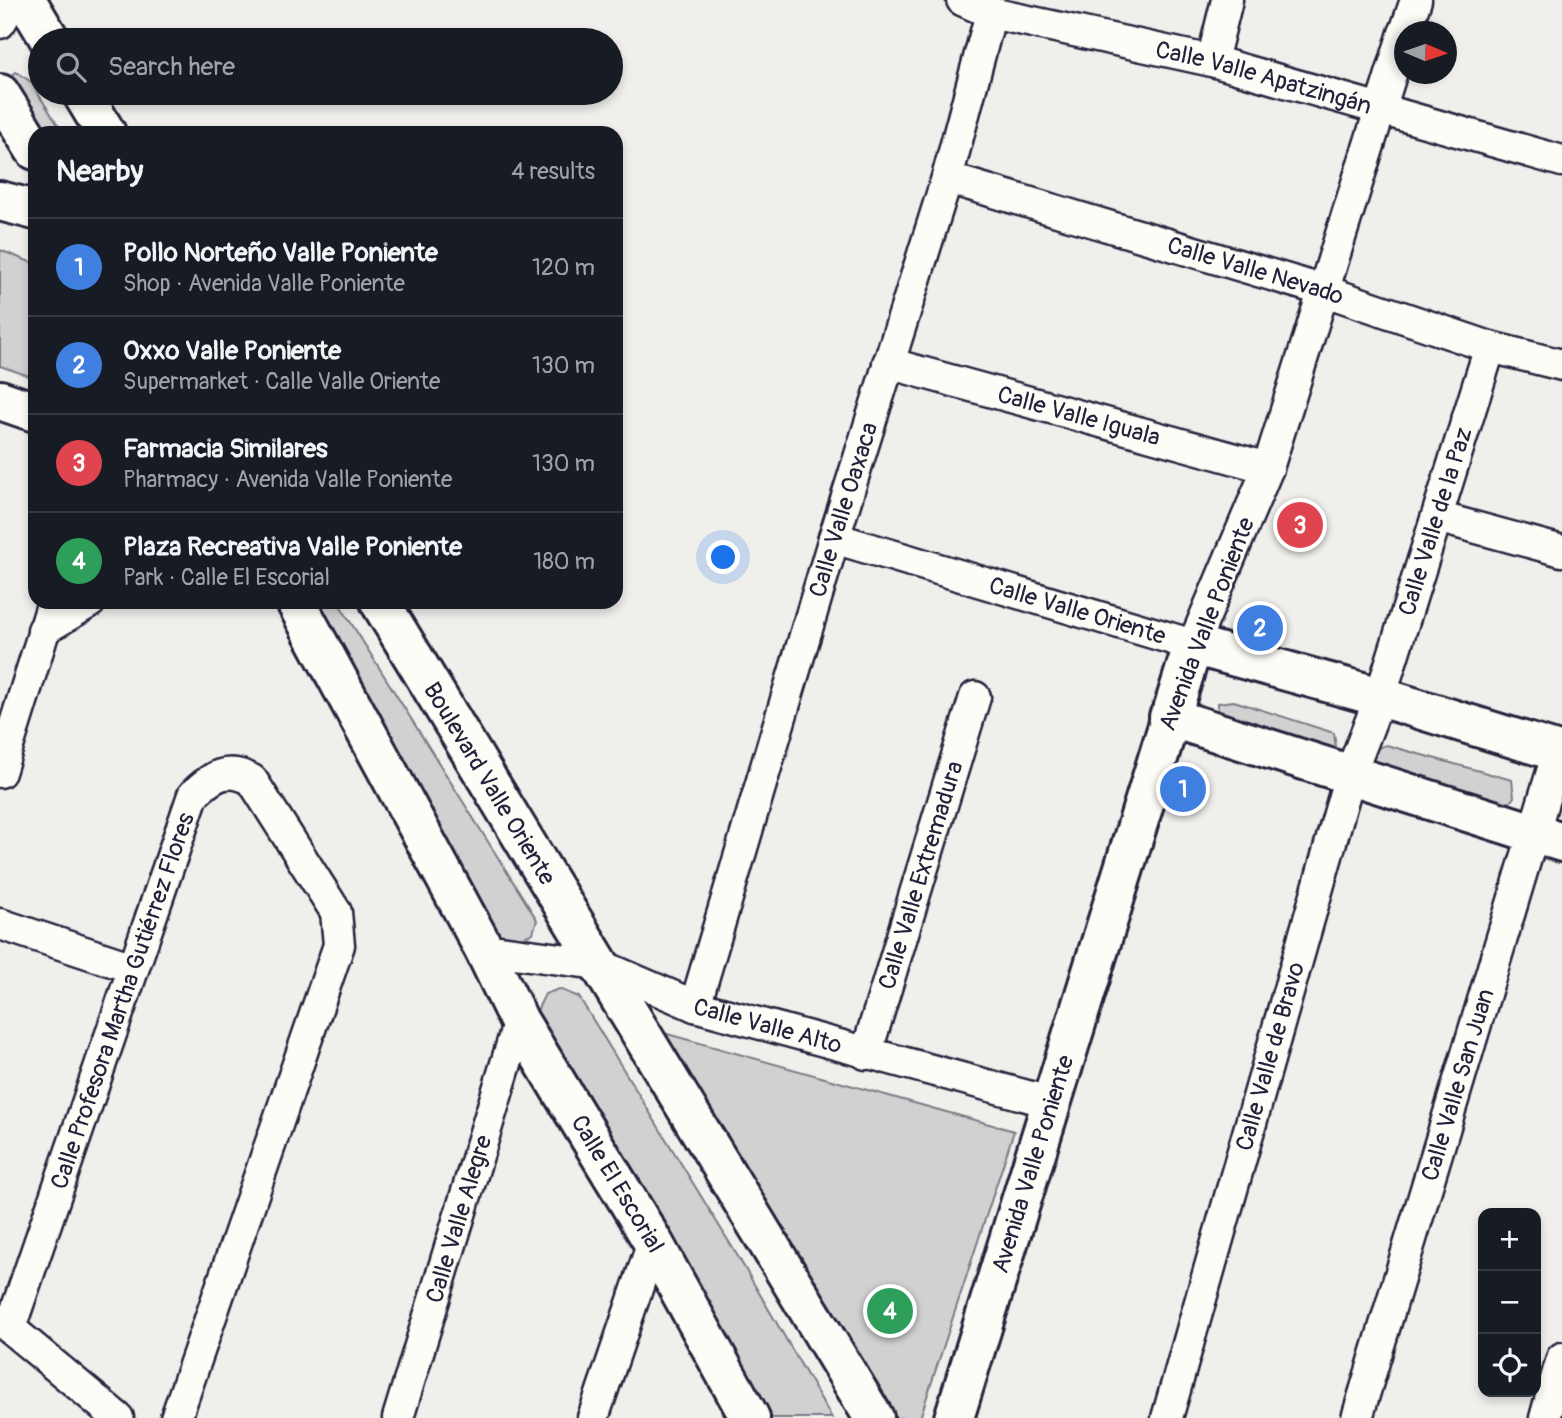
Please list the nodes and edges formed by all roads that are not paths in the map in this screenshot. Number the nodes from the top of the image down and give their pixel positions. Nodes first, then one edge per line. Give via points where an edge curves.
1 (14, 0) edge
2 (26, 0) edge
3 (962, 0) edge
4 (1227, 0) edge
5 (1416, 0) edge
6 (991, 13) junction
7 (1409, 21) edge
8 (0, 23) edge
9 (43, 28) edge
10 (1212, 61) junction
11 (1394, 65) edge
12 (0, 94) edge
13 (89, 105) edge
14 (1379, 110) junction
15 (102, 126) edge
16 (28, 139) edge
17 (1562, 161) edge
18 (947, 178) junction
19 (0, 201) edge
20 (28, 208) edge
21 (1325, 290) junction
22 (1490, 346) junction
23 (888, 363) junction
24 (1562, 365) edge
25 (0, 400) edge
26 (28, 410) edge
27 (1268, 468) junction
28 (1437, 517) junction
29 (834, 538) junction
30 (1562, 551) edge
31 (50, 609) edge
32 (78, 609) edge
33 (300, 609) edge
34 (384, 609) edge
35 (43, 629) junction
36 (1193, 645) junction
37 (975, 697) dead end
38 (1380, 697) junction
39 (1169, 718) junction
40 (1560, 752) edge
41 (0, 772) edge
42 (1350, 775) junction
43 (1548, 839) edge
44 (0, 924) edge
45 (484, 949) junction
46 (598, 964) junction
47 (133, 968) junction
48 (695, 1006) junction
49 (519, 1021) junction
50 (866, 1054) junction
51 (1053, 1103) junction
52 (653, 1242) junction
53 (5, 1324) edge
54 (1562, 1358) edge
55 (118, 1418) edge
56 (176, 1418) edge
57 (398, 1418) edge
58 (593, 1418) edge
59 (750, 1418) edge
60 (874, 1418) edge
61 (954, 1418) edge
62 (1167, 1418) edge
63 (1357, 1418) edge
64 (1545, 1418) edge

1 - 8 street
2 - 9 street
3 - 6 street, Calle Valle Apatzingán
4 - 10 street
5 - 7 street, Avenida Valle Poniente
6 - 10 street, Calle Valle Apatzingán
6 - 18 street, Calle Valle Oaxaca
10 - 14 street, Calle Valle Apatzingán
11 - 14 street, Avenida Valle Poniente
12 - 16 street
13 - 15 street
14 - 17 street, Calle Valle Apatzingán
14 - 21 street, Avenida Valle Poniente
18 - 21 street, Calle Valle Nevado
18 - 23 street, Calle Valle Oaxaca
19 - 20 street
21 - 22 street, Calle Valle Nevado
21 - 27 street, Avenida Valle Poniente
22 - 24 street, Calle Valle Nevado
22 - 28 street, Calle Valle de la Paz
23 - 27 street, Calle Valle Iguala
23 - 29 street, Calle Valle Oaxaca
25 - 26 street
27 - 36 street, Avenida Valle Poniente
28 - 30 street
28 - 38 street, Calle Valle de la Paz
29 - 36 street, Calle Valle Oriente
29 - 48 street, Calle Valle Oaxaca
31 - 35 street
32 - 35 street
33 - 45 street
34 - 46 street, Boulevard Valle Oriente
35 - 41 street
36 - 38 street, Calle Valle Oriente
36 - 39 street, Avenida Valle Poniente
37 - 50 street, Calle Valle Extremadura
38 - 40 street, Calle Valle Oriente
38 - 42 street, Calle Valle de Bravo
39 - 42 street
39 - 51 street, Avenida Valle Poniente
40 - 43 street, Calle Valle San Juan
42 - 43 street
42 - 62 street, Calle Valle de Bravo
43 - 63 street, Calle Valle San Juan
44 - 47 street
45 - 46 street, Calle Valle Alto
45 - 49 street, Calle El Escorial
46 - 48 street, Calle Valle Alto
46 - 60 street
47 - 53 street, Calle Profesora Martha Gutiérrez Flores
47 - 56 street, Calle Profesora Martha Gutiérrez Flores via 193,795 211,777 225,772 252,780 336,912 339,945
48 - 50 street, Calle Valle Alto
49 - 52 street, Calle El Escorial
49 - 57 street, Calle Valle Alegre
50 - 51 street, Calle Valle Alto
51 - 61 street, Avenida Valle Poniente
52 - 58 street
52 - 59 street, Calle El Escorial
53 - 55 street
54 - 64 street

